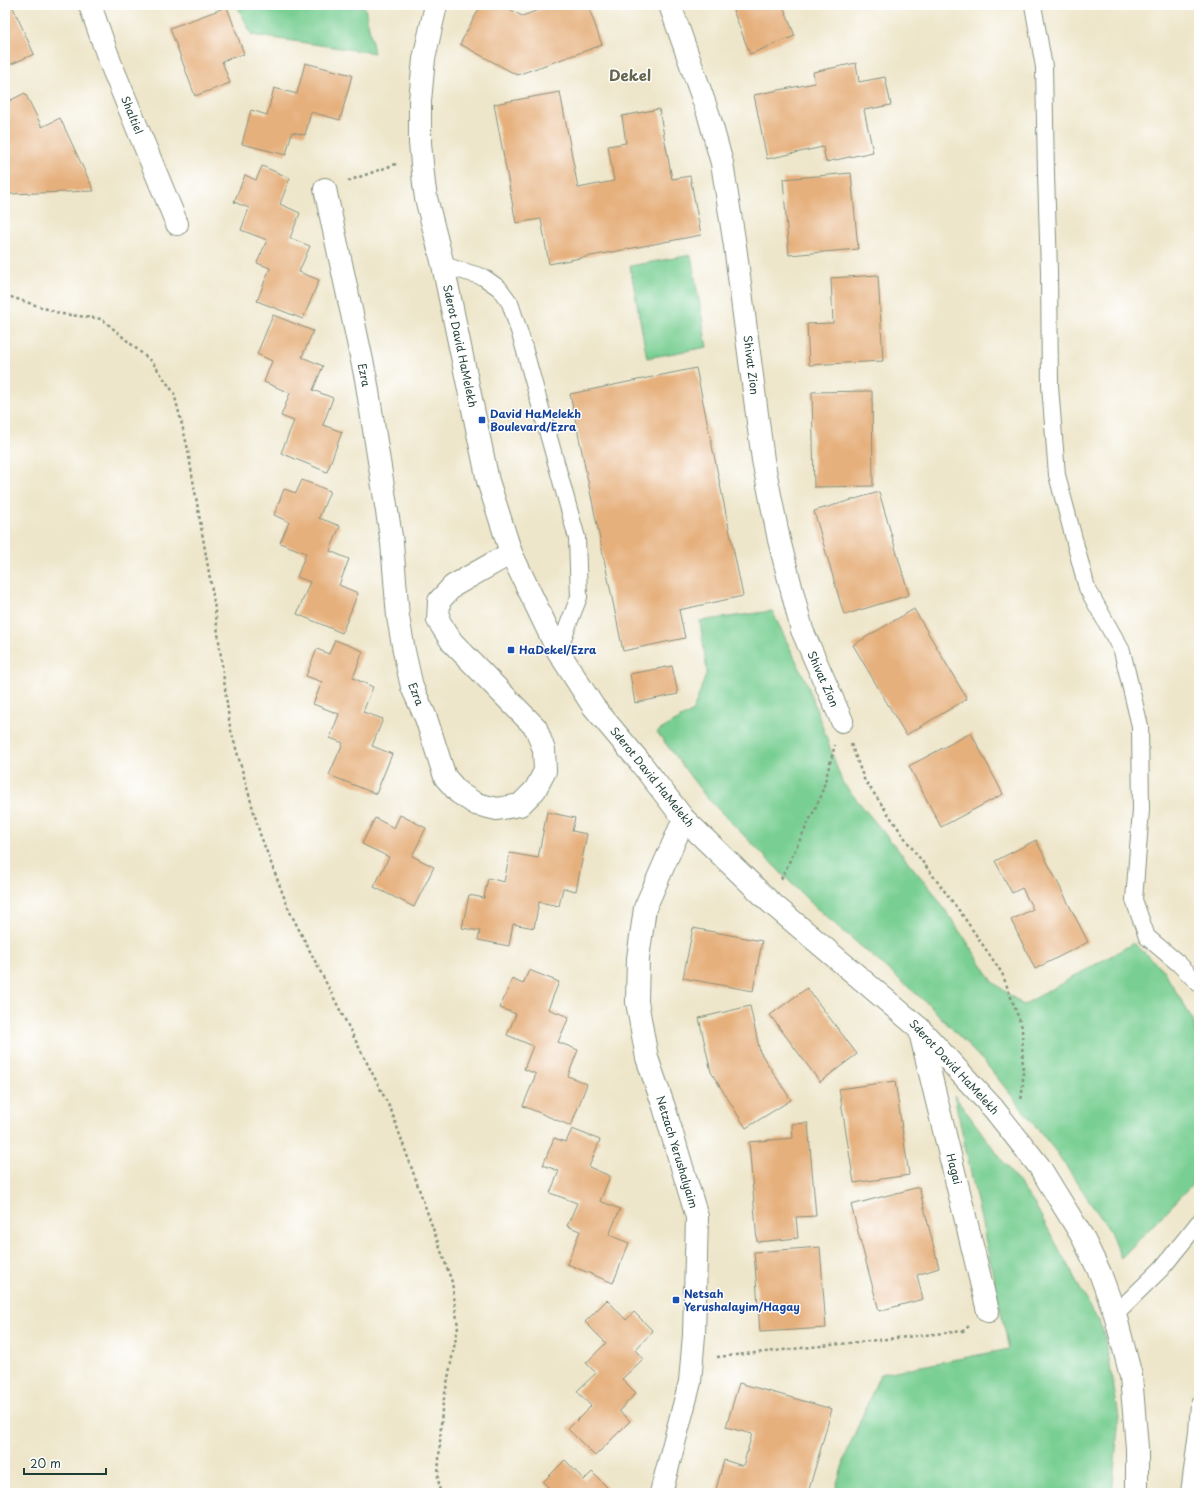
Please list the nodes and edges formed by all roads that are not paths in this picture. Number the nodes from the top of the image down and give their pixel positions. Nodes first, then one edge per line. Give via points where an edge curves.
1 (90, 5) edge
2 (436, 5) edge
3 (670, 5) edge
4 (1033, 5) edge
5 (325, 189) road end
6 (177, 224) dead end
7 (443, 265) junction
8 (511, 553) junction
9 (558, 651) junction
10 (842, 721) road end
11 (684, 819) junction
12 (1199, 984) edge
13 (920, 1028) junction
14 (1199, 1222) edge
15 (988, 1311) road end
16 (1115, 1314) junction
17 (1199, 1403) edge
18 (661, 1493) edge
19 (1138, 1493) edge
20 (1189, 1493) edge

1 - 6 street, Shaltiel via 110,62
2 - 7 street, Sderot David HaMelekh via 422,73 421,156 426,198
3 - 10 street, Shivat Zion via 709,116 722,163 763,460 779,540 802,630
4 - 12 lane via 1044,67 1050,386 1057,475 1087,588 1122,651 1140,726 1141,810 1134,900 1147,937
5 - 8 street, Ezra via 366,379 392,542 399,624 412,687 426,718 445,777 459,793 476,804 497,809 520,805 535,790 545,771 544,750 536,728 452,642 438,620 439,601 453,586
7 - 8 street, Sderot David HaMelekh via 488,481
7 - 9 lane via 483,277 498,288 510,303 521,337 577,538 579,597
8 - 9 street, Sderot David HaMelekh
9 - 11 street, Sderot David HaMelekh via 593,706
11 - 13 street, Sderot David HaMelekh via 770,902
11 - 18 street, Netzach Yerushalyaim via 645,908 638,958 637,1002 647,1058 697,1218 695,1328 690,1382
13 - 15 street, Hagai
13 - 16 street, Sderot David HaMelekh via 993,1108 1039,1166 1082,1236 1100,1273
14 - 16 lane via 1162,1268
16 - 19 street, Sderot David HaMelekh via 1131,1376
17 - 20 lane

